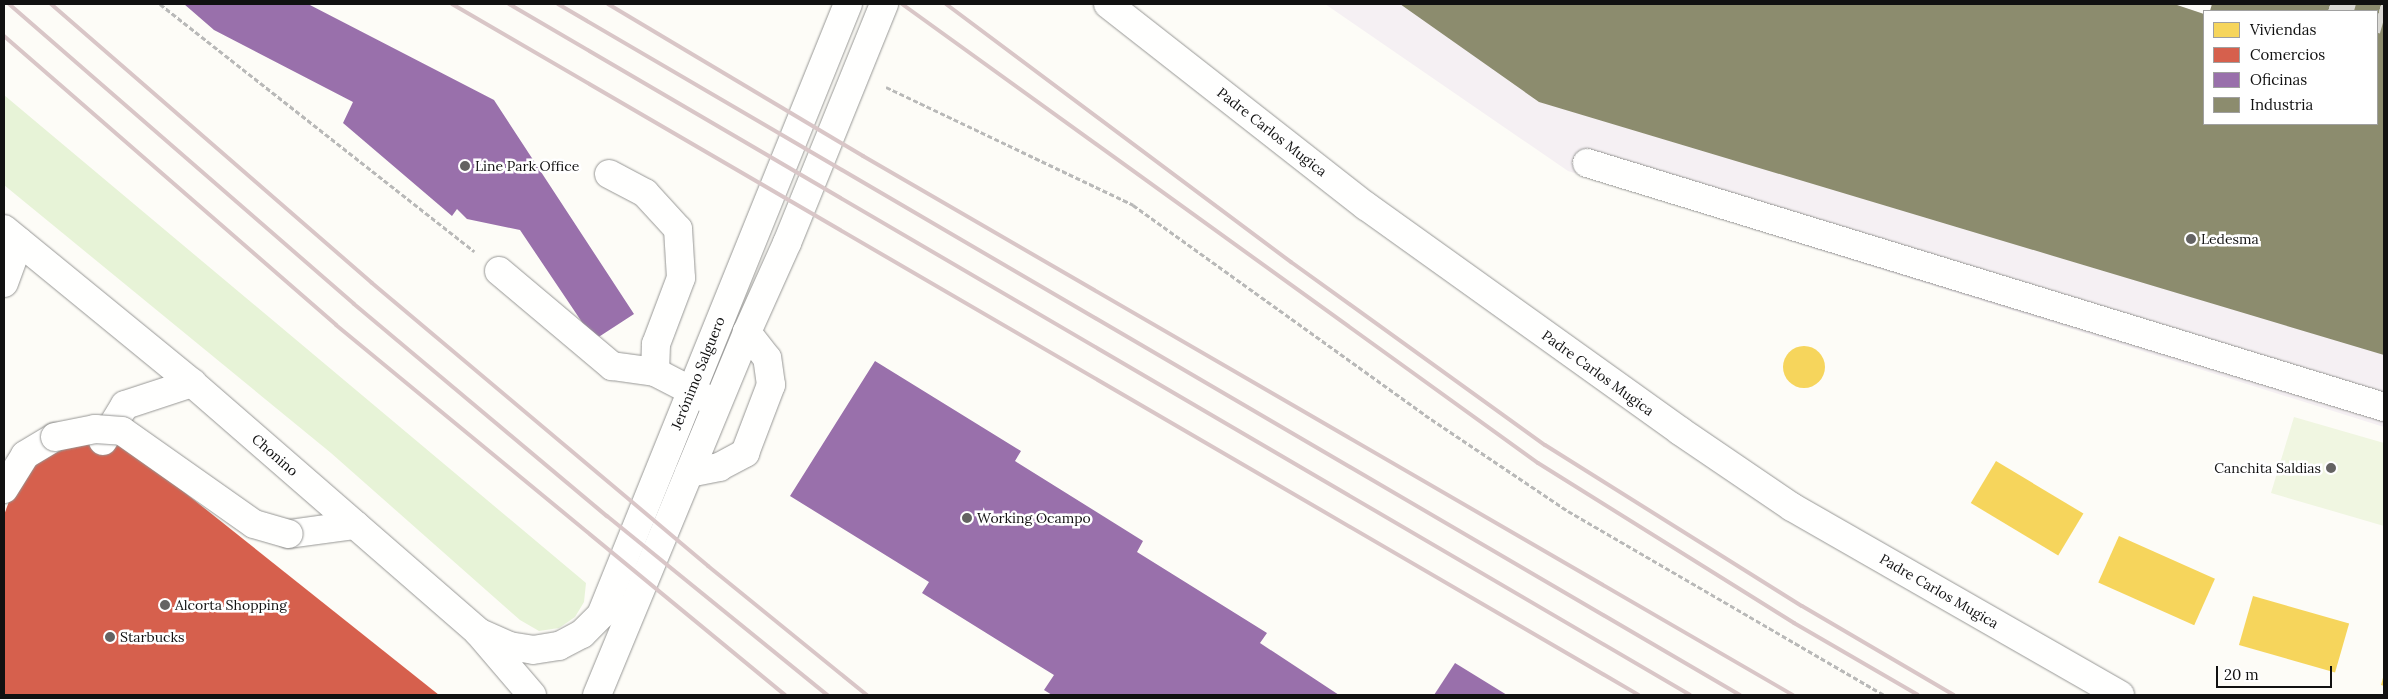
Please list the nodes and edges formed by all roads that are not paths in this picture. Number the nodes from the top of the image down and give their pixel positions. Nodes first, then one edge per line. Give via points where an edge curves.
1 (848, 4) edge
2 (884, 4) edge
3 (1108, 4) edge
4 (1587, 163) dead end
5 (608, 174) dead end
6 (11, 236) edge
7 (499, 270) road end
8 (4, 283) edge
9 (747, 332) junction
10 (655, 372) junction
11 (192, 384) junction
12 (691, 391) junction
13 (717, 405) junction
14 (2384, 407) edge
15 (103, 441) dead end
16 (689, 474) junction
17 (4, 490) edge
18 (355, 525) junction
19 (478, 632) junction
20 (532, 695) edge
21 (597, 695) edge
22 (2120, 695) edge

1 - 12 street, Jerónimo Salguero
2 - 9 street
3 - 22 street, Padre Carlos Mugica via 1366,206 1680,431 1792,507
4 - 14 street
5 - 10 street via 645,193 678,229 681,278 656,344
6 - 8 street
6 - 11 street, Chonino
7 - 10 street via 612,366
9 - 13 street
9 - 16 street via 767,358 771,385 745,453 720,467
10 - 12 street
11 - 15 street via 125,406
11 - 18 street, Chonino
12 - 13 street
12 - 19 street, Jerónimo Salguero via 601,615 582,634 559,646 533,650 509,646
13 - 16 street
16 - 21 street
17 - 18 street, bridge via 26,455 55,437 95,429 122,431 254,524 289,534
18 - 19 street, Chonino
19 - 20 street, Chonino

